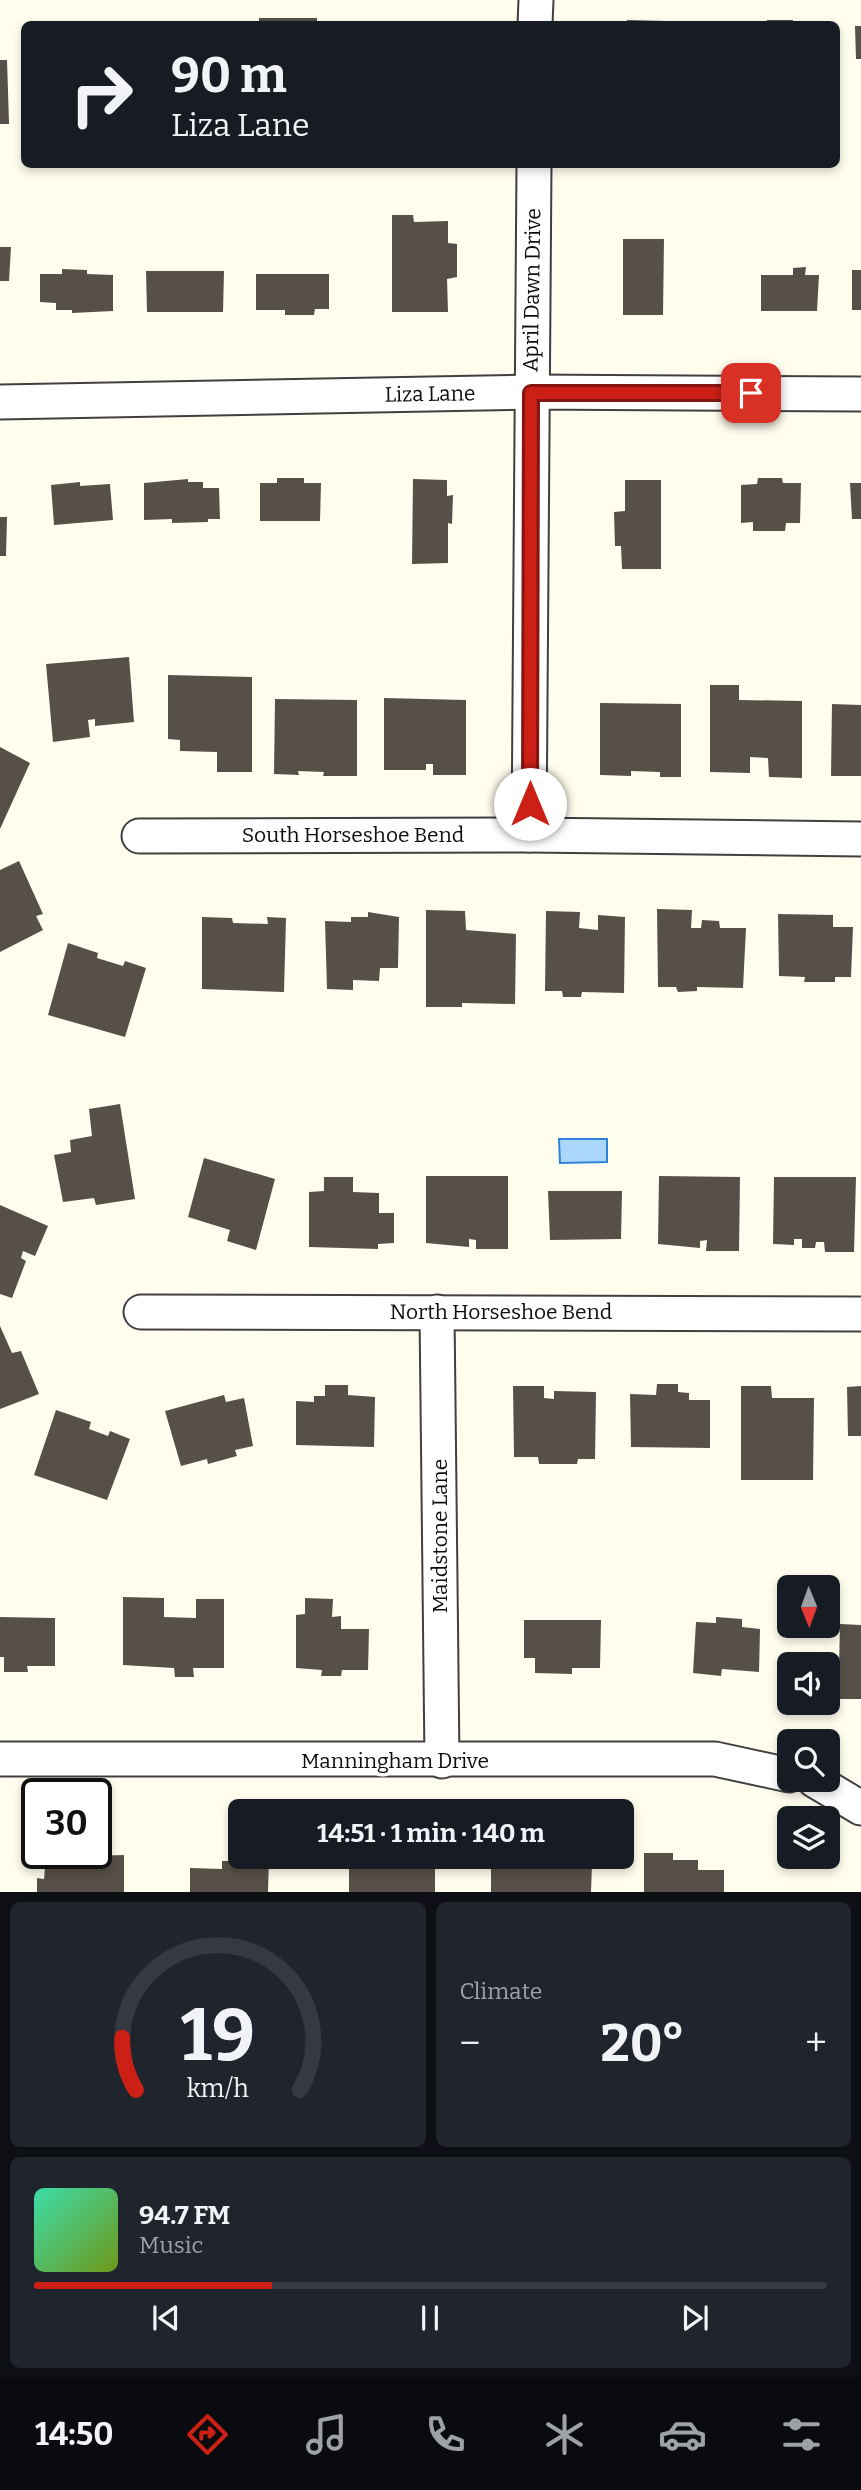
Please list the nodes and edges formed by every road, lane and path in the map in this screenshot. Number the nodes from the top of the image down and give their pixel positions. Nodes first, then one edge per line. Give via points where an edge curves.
1 (536, 0) edge
2 (535, 21) edge
3 (534, 168) edge
4 (531, 393) junction
5 (861, 394) edge
6 (0, 402) edge
7 (529, 835) junction
8 (139, 836) dead end
9 (861, 839) edge
10 (141, 1311) dead end
11 (437, 1312) junction
12 (861, 1314) edge
13 (0, 1759) edge
14 (442, 1761) junction
15 (777, 1772) edge
16 (834, 1792) edge
17 (861, 1808) edge

1 - 2 street
3 - 4 street, April Dawn Drive
4 - 5 street, Liza Lane
4 - 6 street, Liza Lane
4 - 7 street, April Dawn Drive
7 - 8 street, South Horseshoe Bend
7 - 9 street, South Horseshoe Bend
10 - 11 street, North Horseshoe Bend
11 - 12 street, North Horseshoe Bend
11 - 14 street, Maidstone Lane
13 - 14 street, Manningham Drive
14 - 15 street, Manningham Drive via 715,1759
16 - 17 street

